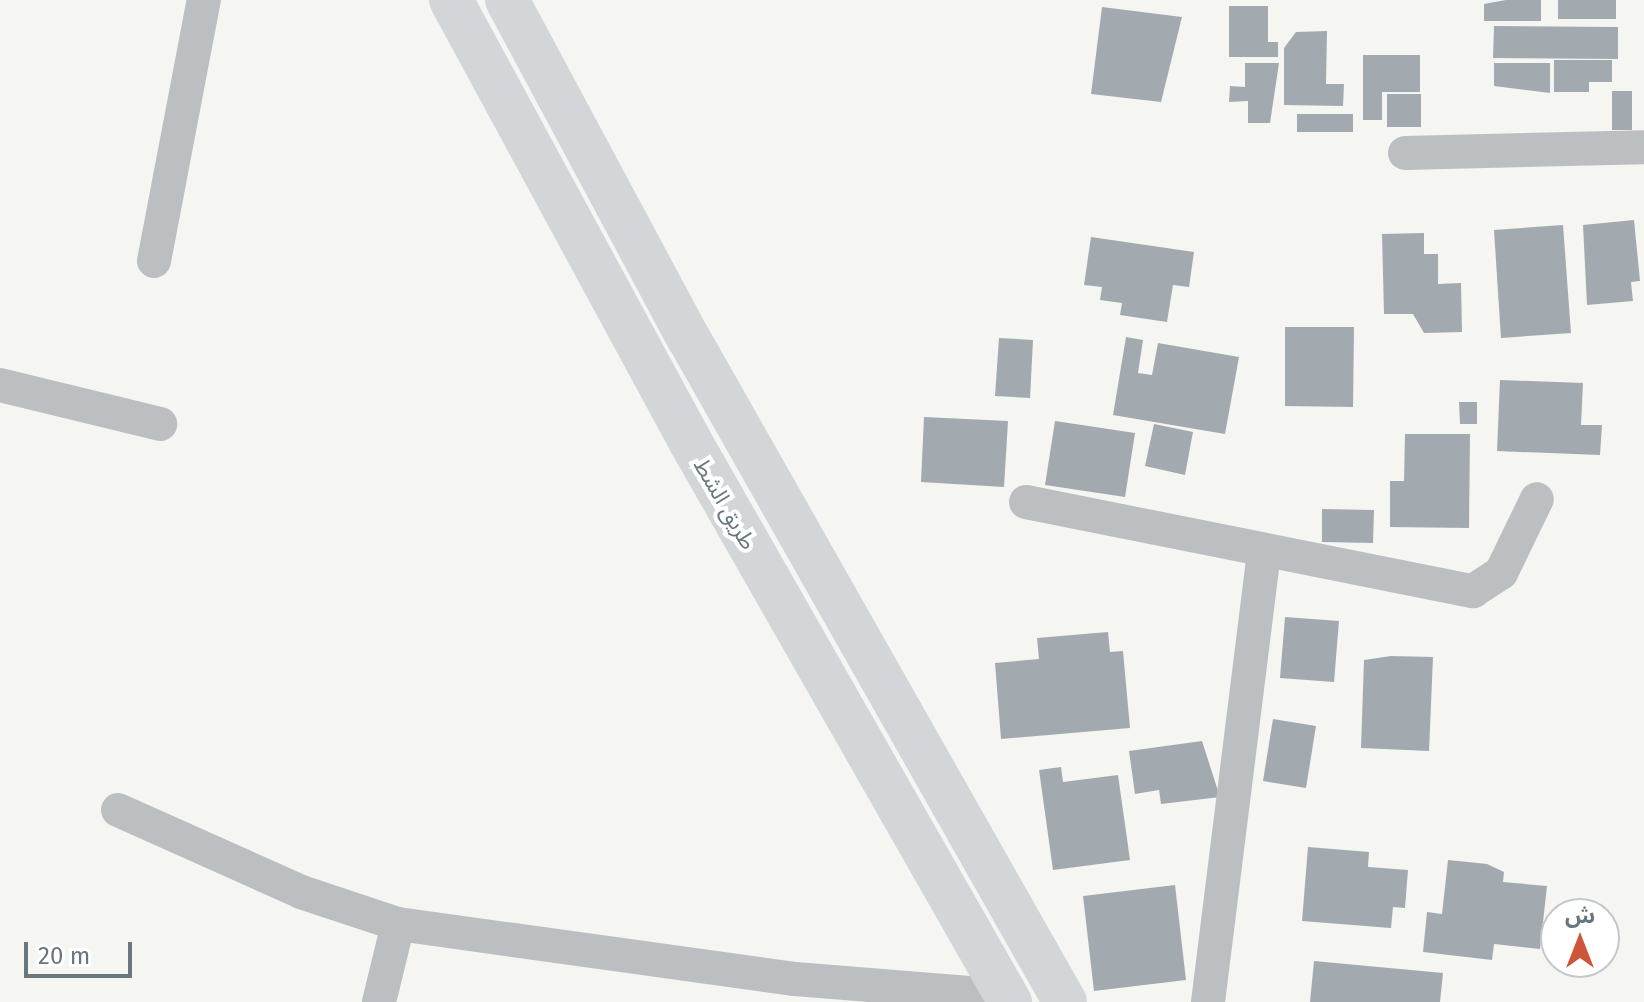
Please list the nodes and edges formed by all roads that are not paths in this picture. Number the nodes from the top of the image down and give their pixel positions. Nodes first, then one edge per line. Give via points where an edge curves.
1 (204, 0) edge
2 (451, 0) edge
3 (507, 0) edge
4 (1644, 147) edge
5 (1405, 153) dead end
6 (154, 261) dead end
7 (0, 385) edge
8 (160, 424) dead end
9 (1537, 499) dead end
10 (1026, 502) dead end
11 (1264, 552) junction
12 (118, 810) dead end
13 (398, 924) junction
14 (1008, 999) edge
15 (379, 1002) edge
16 (1065, 1002) edge
17 (1208, 1002) edge

1 - 6 street
2 - 14 highway, طريق الشط via 690,441
3 - 16 highway via 688,337
4 - 5 street
7 - 8 street
9 - 11 street via 1501,573 1473,591
10 - 11 street
11 - 17 street
12 - 13 street via 301,892
13 - 14 street via 795,979
13 - 15 street

